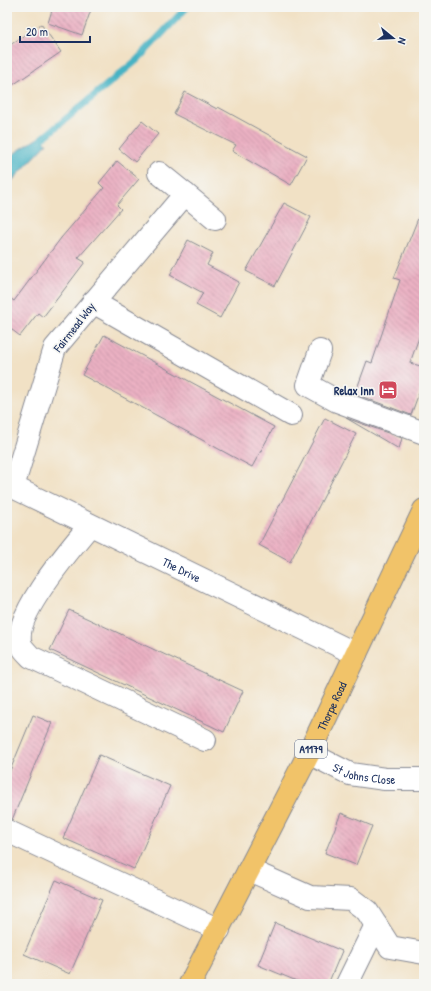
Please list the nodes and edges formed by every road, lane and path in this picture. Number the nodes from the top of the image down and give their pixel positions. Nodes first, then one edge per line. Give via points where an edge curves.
1 (159, 173) dead end
2 (185, 194) junction
3 (215, 219) dead end
4 (93, 302) junction
5 (320, 351) dead end
6 (291, 415) dead end
7 (424, 433) edge
8 (10, 488) edge
9 (424, 510) edge
10 (90, 524) junction
11 (356, 654) junction
12 (205, 740) dead end
13 (309, 753) junction
14 (424, 779) edge
15 (7, 831) edge
16 (249, 870) junction
17 (376, 924) junction
18 (218, 930) junction
19 (424, 953) edge
20 (190, 984) edge
21 (347, 984) edge

1 - 2 street
2 - 3 street
2 - 4 street, Fairmead Way
4 - 6 street
4 - 8 street, Fairmead Way via 54,348
5 - 7 street via 308,385 337,401
8 - 10 street, The Drive
9 - 11 main road, Thorpe Road / A1179
10 - 11 street, The Drive
10 - 12 street via 54,569 22,622 21,645 30,657
11 - 13 main road, Thorpe Road / A1179
13 - 14 street, St Johns Close via 350,774 385,779
13 - 16 main road, Thorpe Road / A1179
15 - 18 street
16 - 17 street via 310,897 351,899 368,911
16 - 18 main road, Thorpe Road / A1179
17 - 19 street via 390,947
17 - 21 street
18 - 20 main road, Thorpe Road / A1179

